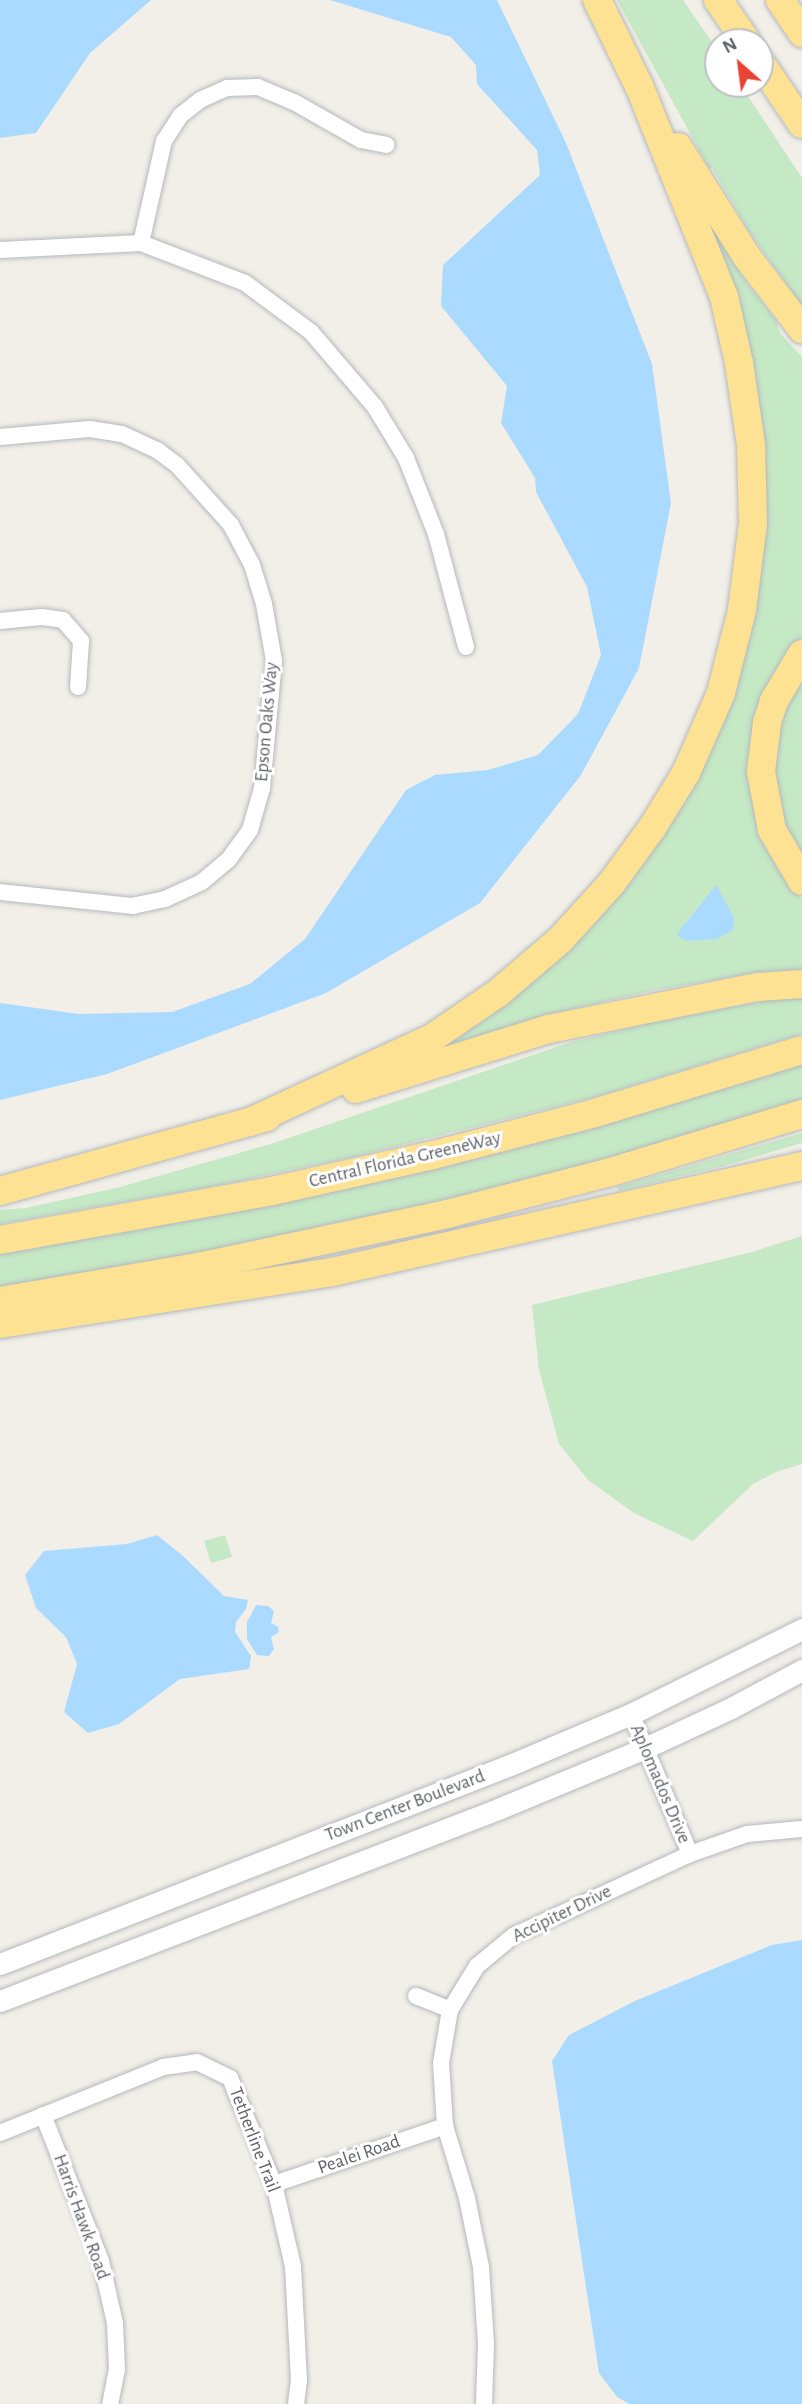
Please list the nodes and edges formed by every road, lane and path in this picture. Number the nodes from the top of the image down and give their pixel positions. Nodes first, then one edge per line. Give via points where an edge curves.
1 (597, 0) edge
2 (718, 0) edge
3 (780, 0) edge
4 (737, 28) edge
5 (802, 33) edge
6 (774, 83) edge
7 (639, 86) junction
8 (802, 124) edge
9 (387, 145) dead end
10 (141, 243) junction
11 (0, 250) edge
12 (802, 329) edge
13 (0, 437) edge
14 (0, 621) edge
15 (466, 647) dead end
16 (802, 654) edge
17 (78, 687) dead end
18 (802, 881) edge
19 (0, 892) edge
20 (802, 984) edge
21 (802, 1050) edge
22 (802, 1114) edge
23 (250, 1122) junction
24 (802, 1152) edge
25 (802, 1166) edge
26 (0, 1191) edge
27 (519, 1230) junction
28 (0, 1240) edge
29 (0, 1301) edge
30 (0, 1324) edge
31 (802, 1629) edge
32 (802, 1670) edge
33 (631, 1714) junction
34 (645, 1748) junction
35 (802, 1829) edge
36 (690, 1854) junction
37 (0, 1964) edge
38 (416, 1996) dead end
39 (0, 2001) edge
40 (450, 2010) junction
41 (43, 2115) junction
42 (445, 2126) junction
43 (0, 2133) edge
44 (274, 2185) junction
45 (110, 2404) edge
46 (296, 2404) edge
47 (484, 2404) edge

1 - 7 highway
2 - 4 highway
3 - 5 highway
6 - 8 highway
7 - 12 highway via 747,257
7 - 23 highway via 724,297 751,445 753,523 741,610 720,693 686,773 652,828 611,884 560,940 498,993 432,1038
9 - 10 street via 361,140 258,87 227,88 181,114 164,141
10 - 11 street
10 - 15 street via 245,283 311,331 375,407 407,458 436,534
13 - 19 street, Epson Oaks Way via 90,429 122,434 177,465 231,525 252,565 274,662 262,788 250,830 228,860 202,882 165,899 133,905
14 - 17 street via 63,620 81,641
16 - 18 highway via 774,701 761,772 772,830
20 - 23 highway via 758,987 549,1029
21 - 28 highway, Central Florida GreeneWay via 621,1106 433,1155 259,1194
22 - 29 highway via 638,1164 434,1217 203,1266
23 - 26 highway
24 - 27 highway
25 - 27 highway
27 - 30 highway via 332,1272
31 - 33 main road, Town Center Boulevard
32 - 34 main road, Town Center Boulevard
33 - 34 street, Aplomados Drive
33 - 37 main road, Town Center Boulevard
34 - 36 street, Aplomados Drive
34 - 39 main road, Town Center Boulevard
35 - 36 street, Accipiter Drive via 747,1834
36 - 40 street, Accipiter Drive via 513,1936 477,1966
38 - 40 street
40 - 42 street, Accipiter Drive via 440,2063
41 - 43 street, Tetherline Trail
41 - 44 street, Tetherline Trail via 163,2067 197,2062 230,2078
41 - 45 street, Harris Hawk Road via 101,2261 115,2323 117,2369
42 - 44 street, Pealei Road
42 - 47 street, Accipiter Drive via 467,2198 481,2267
44 - 46 street, Tetherline Trail via 293,2266 299,2380

